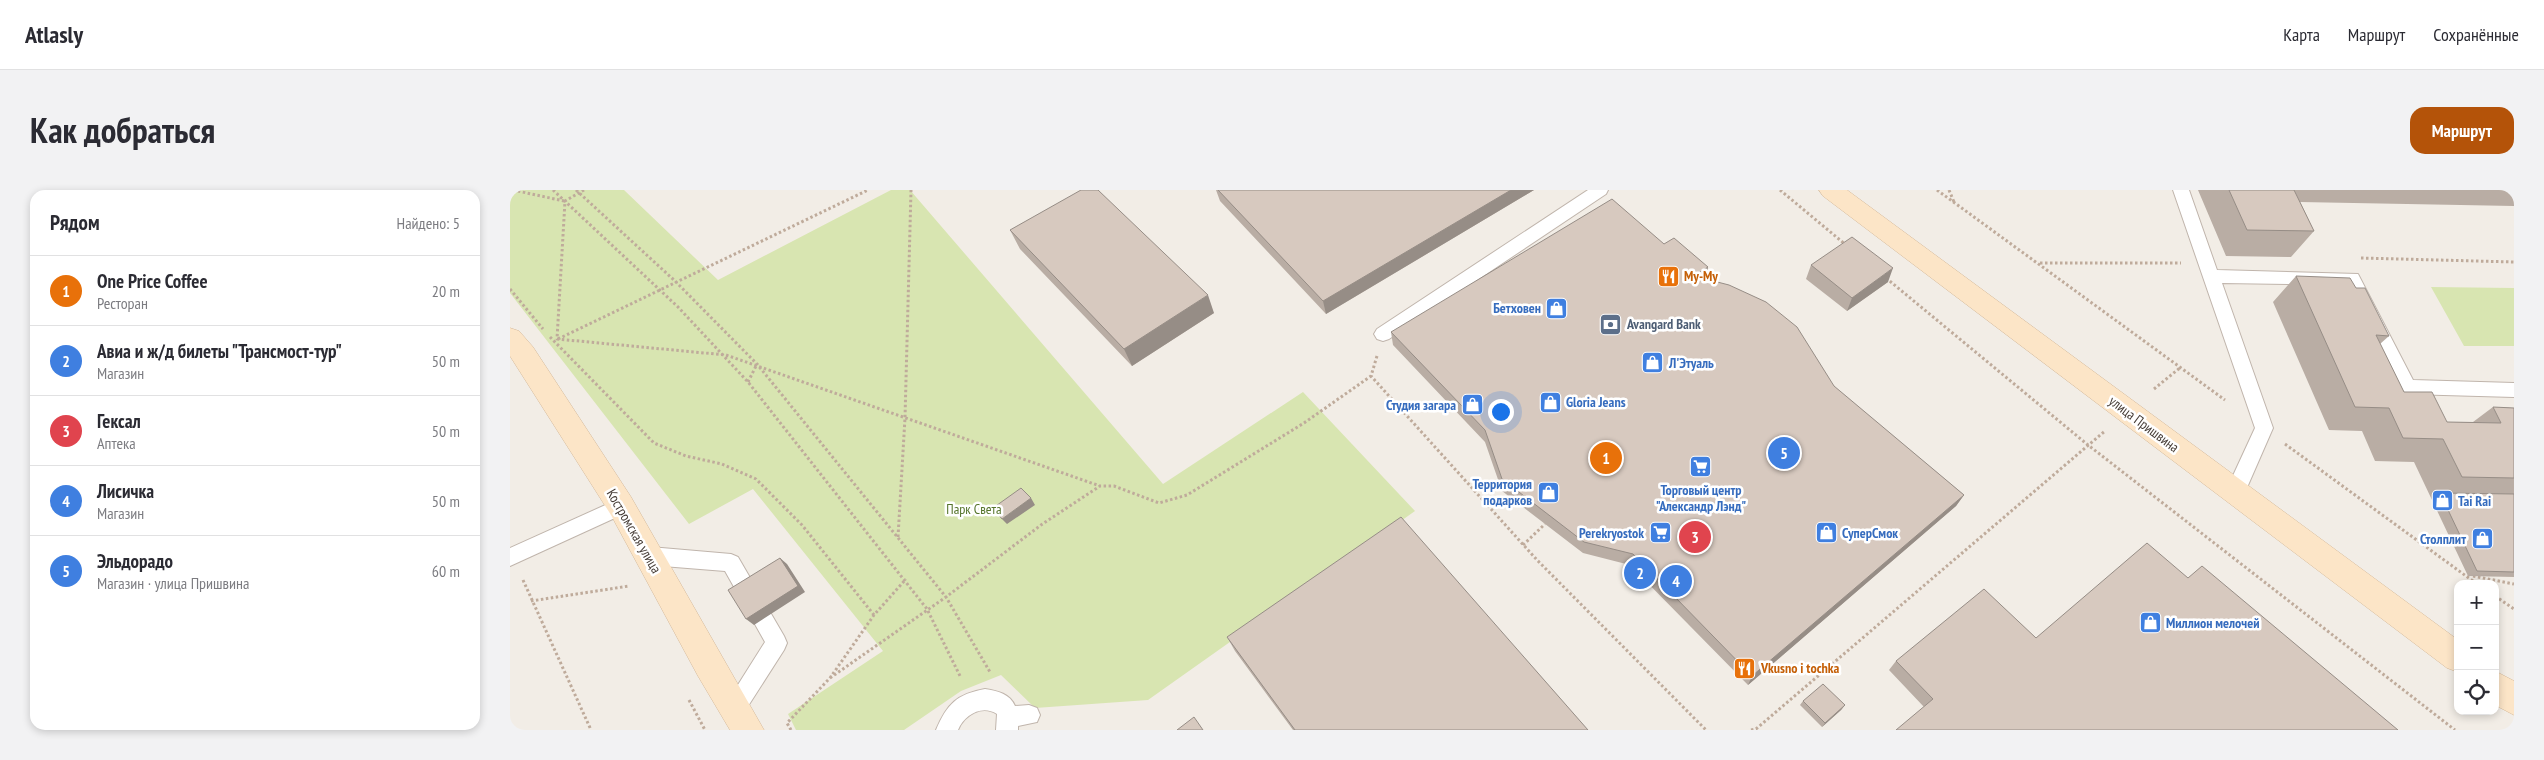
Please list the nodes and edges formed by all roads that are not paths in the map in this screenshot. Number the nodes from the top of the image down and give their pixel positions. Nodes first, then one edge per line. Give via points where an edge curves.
1 (1600, 190) edge
2 (1831, 190) edge
3 (2181, 190) edge
4 (2208, 270) junction
5 (1383, 334) road end
6 (517, 346) edge
7 (2514, 390) edge
8 (2236, 493) junction
9 (621, 506) junction
10 (650, 556) junction
11 (512, 557) edge
12 (2454, 655) edge
13 (2499, 689) edge
14 (2514, 700) edge
15 (1015, 721) edge
16 (739, 722) edge
17 (947, 730) edge

1 - 5 lane
2 - 8 street, улица Пришвина
3 - 4 lane
4 - 7 lane via 2352,279 2408,387
4 - 8 lane via 2264,428
6 - 9 street, Костромская улица
8 - 12 street, улица Пришвина
9 - 10 street, Костромская улица
9 - 11 lane
10 - 16 street, Костромская улица
10 - 16 lane via 731,563 777,643
13 - 14 street
15 - 17 lane via 1000,703 982,698 954,714

